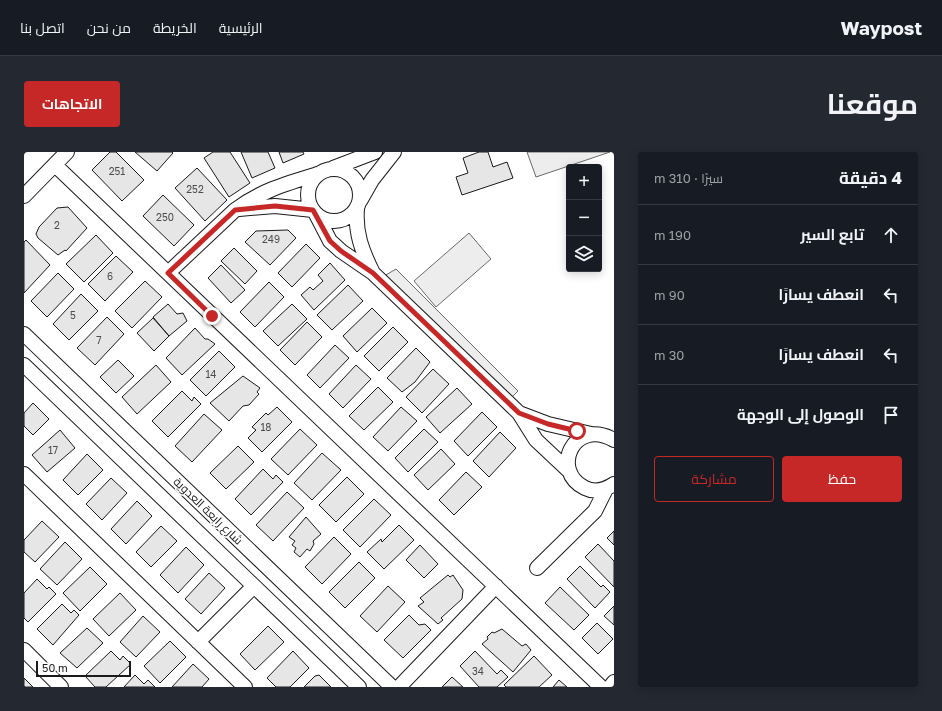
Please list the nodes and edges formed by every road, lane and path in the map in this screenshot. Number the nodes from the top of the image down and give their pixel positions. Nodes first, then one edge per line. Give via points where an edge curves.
1 (67, 152) edge
2 (375, 152) edge
3 (394, 152) edge
4 (54, 165) junction
5 (333, 168) junction
6 (318, 174) junction
7 (24, 196) edge
8 (358, 205) junction
9 (235, 210) junction
10 (315, 212) junction
11 (168, 273) junction
12 (373, 273) junction
13 (24, 334) edge
14 (24, 365) edge
15 (519, 413) junction
16 (614, 428) edge
17 (593, 433) junction
18 (614, 440) edge
19 (569, 471) junction
20 (24, 474) edge
21 (610, 487) edge
22 (537, 568) dead end
23 (254, 586) junction
24 (496, 586) junction
25 (198, 642) junction
26 (24, 650) edge
27 (614, 682) edge
28 (62, 687) edge
29 (245, 687) edge
30 (359, 687) edge
31 (392, 687) edge
32 (399, 687) edge
33 (601, 687) edge
34 (610, 687) edge

1 - 4 street
2 - 5 street
3 - 8 street
4 - 7 street
4 - 11 street
5 - 6 street
5 - 8 street via 345,171 355,178 359,185
6 - 9 street via 271,189
6 - 10 street via 309,187 308,195
8 - 10 street via 352,215 338,221 323,219
8 - 12 street via 356,226 359,242
9 - 10 street via 275,206
9 - 11 street
10 - 12 street via 330,241
11 - 24 street
12 - 15 street
13 - 31 street, شارع رابعة العدوية
14 - 23 street, شارع رابعة العدوية
15 - 17 street via 548,424
15 - 19 street via 536,440
16 - 17 street
17 - 18 street
17 - 19 street via 582,437 569,452
19 - 21 street via 580,486 593,490
20 - 25 street
21 - 22 street via 595,511
23 - 25 street
23 - 30 street, شارع رابعة العدوية
24 - 32 street
24 - 33 street
25 - 29 street
26 - 28 street
27 - 34 street

